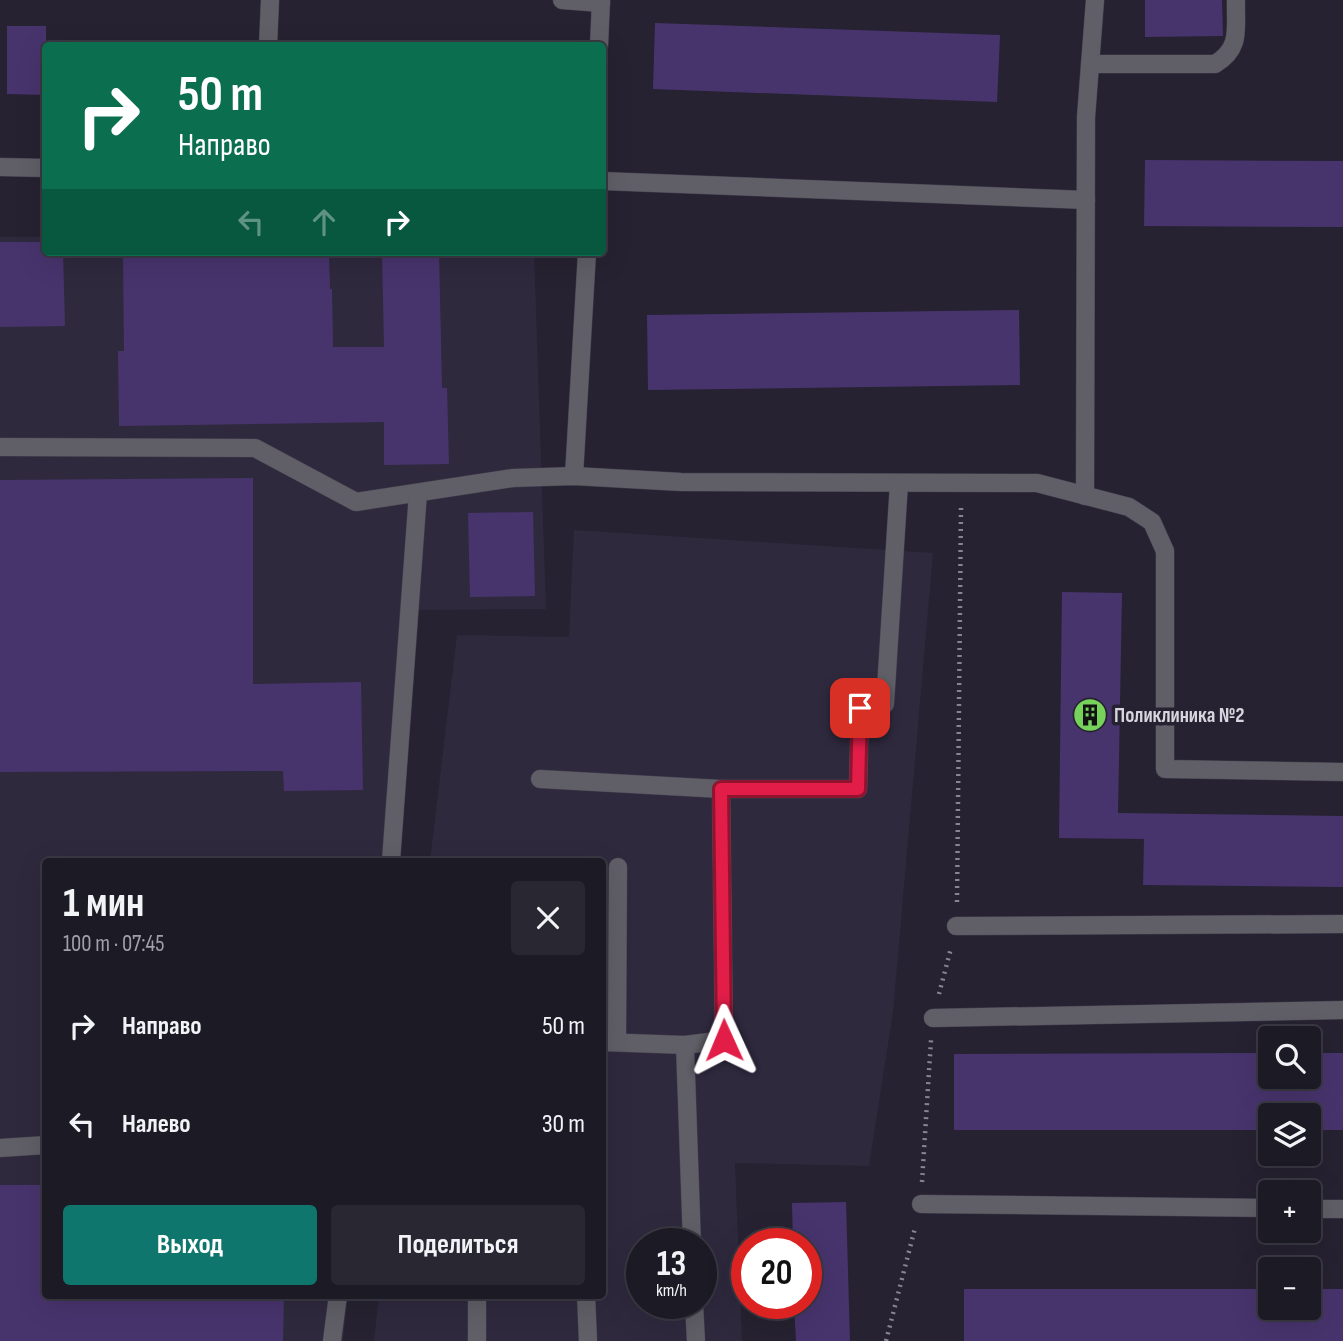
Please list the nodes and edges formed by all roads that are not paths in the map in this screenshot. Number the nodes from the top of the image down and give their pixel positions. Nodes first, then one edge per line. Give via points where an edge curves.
1 (270, 0) edge
2 (562, 0) edge
3 (1096, 0) edge
4 (1236, 0) edge
5 (601, 1) edge
6 (268, 42) edge
7 (599, 42) edge
8 (1090, 64) junction
9 (0, 167) edge
10 (42, 168) edge
11 (606, 181) edge
12 (1086, 200) junction
13 (587, 256) edge
14 (0, 447) edge
15 (574, 476) junction
16 (899, 482) junction
17 (418, 493) junction
18 (1085, 496) junction
19 (1343, 772) edge
20 (540, 779) dead end
21 (721, 789) junction
22 (391, 858) edge
23 (618, 867) dead end
24 (1343, 923) edge
25 (957, 926) road end
26 (1343, 1010) edge
27 (933, 1018) road end
28 (610, 1042) edge
29 (685, 1045) junction
30 (42, 1145) edge
31 (0, 1147) edge
32 (921, 1204) road end
33 (1258, 1208) edge
34 (1321, 1209) edge
35 (1343, 1209) edge
36 (691, 1228) edge
37 (337, 1299) edge
38 (477, 1299) edge
39 (586, 1299) edge
40 (694, 1319) edge
41 (332, 1341) edge
42 (477, 1341) edge
43 (588, 1341) edge
44 (695, 1341) edge

1 - 6 street
2 - 5 street
3 - 8 street
4 - 8 street via 1235,45 1215,64
5 - 7 street
8 - 12 street
9 - 10 street
11 - 12 street
12 - 18 street
13 - 15 street
14 - 17 street via 256,448 356,502
15 - 16 street via 681,482
15 - 17 street via 513,478
16 - 18 street via 1037,483
16 - 21 street via 885,704 860,708 858,789
17 - 22 street
18 - 19 street via 1129,507 1141,515 1152,523 1165,551 1165,769
20 - 21 street
21 - 29 street via 724,1040
23 - 28 street
24 - 25 street
26 - 27 street
28 - 29 street
29 - 36 street
30 - 31 street
32 - 33 street
34 - 35 street
37 - 41 street
38 - 42 street
39 - 43 street
40 - 44 street

